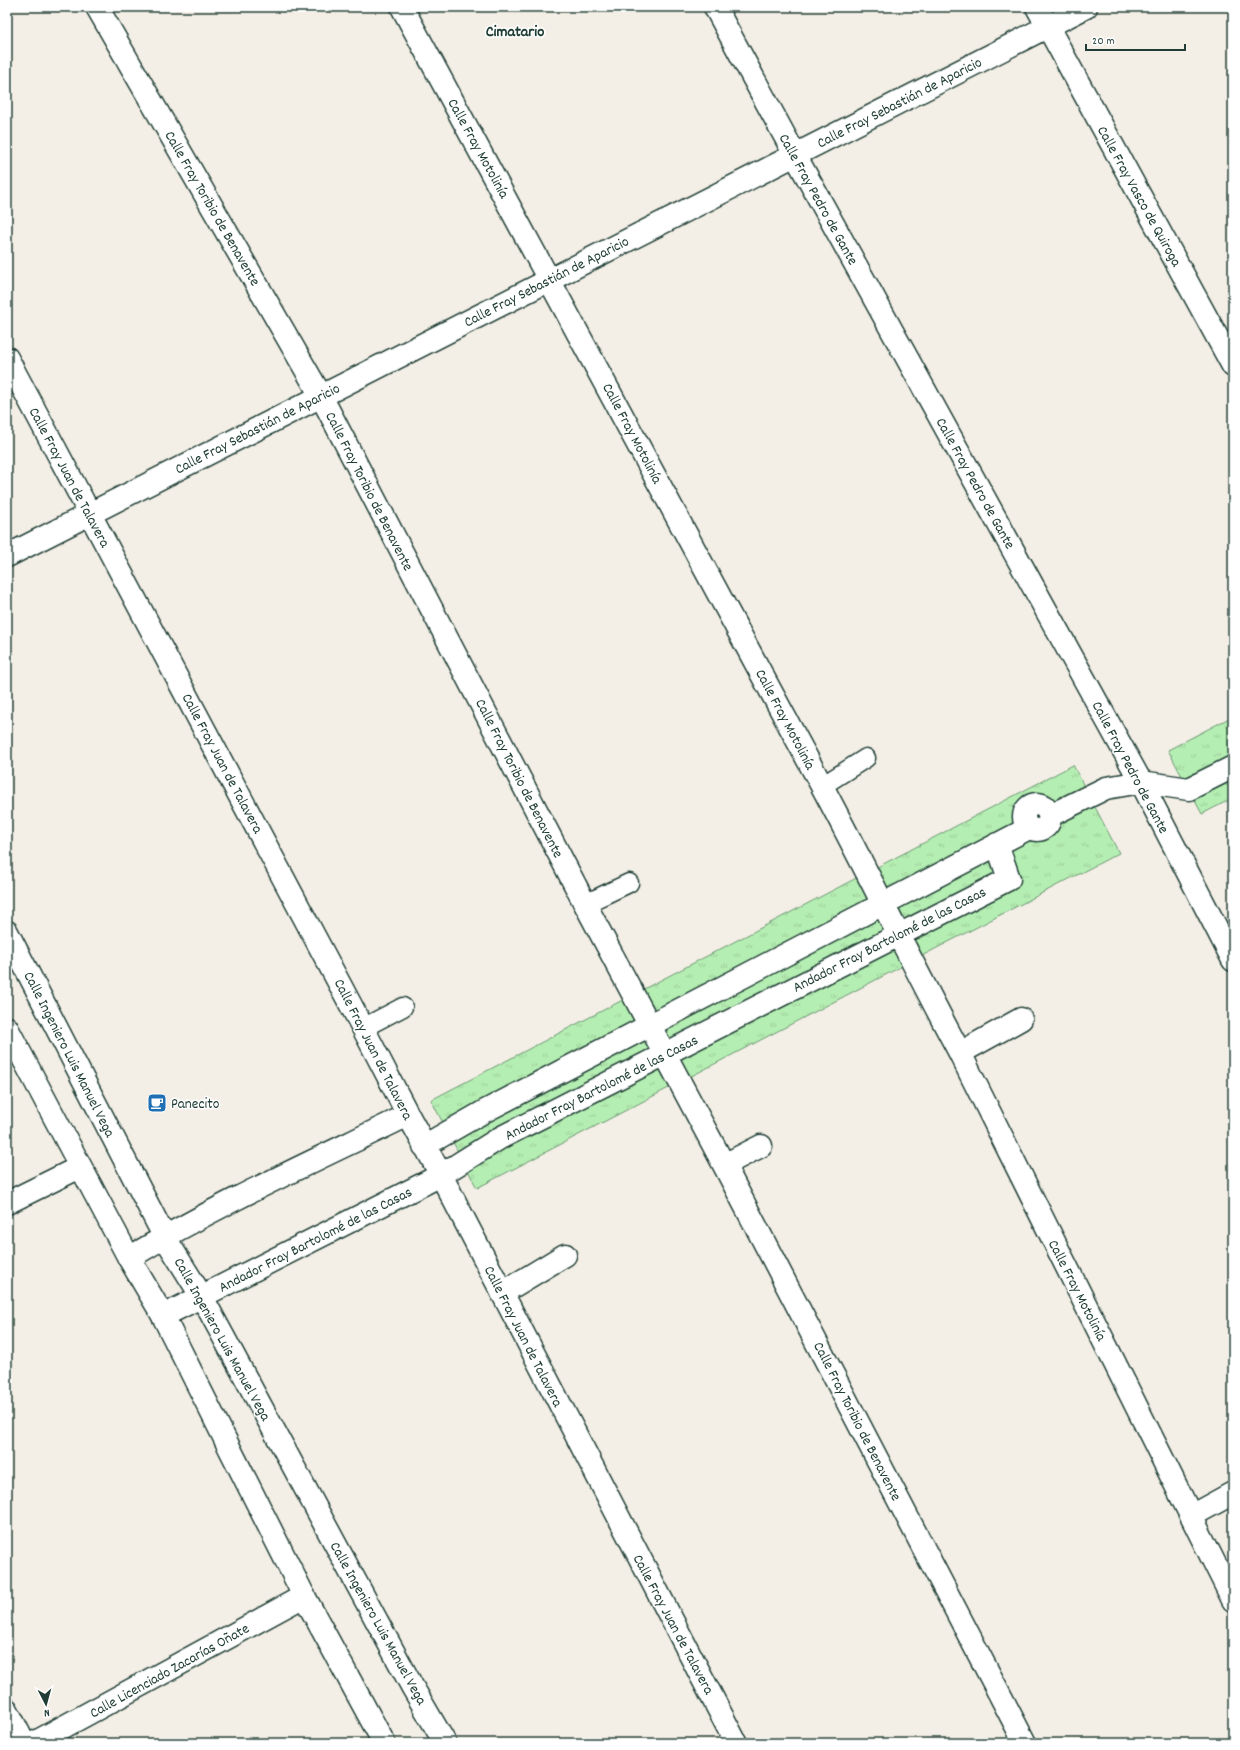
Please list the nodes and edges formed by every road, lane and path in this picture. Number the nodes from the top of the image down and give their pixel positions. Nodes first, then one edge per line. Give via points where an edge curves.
1 (97, 7) edge
2 (402, 7) edge
3 (715, 7) edge
4 (1037, 7) edge
5 (1086, 7) edge
6 (1048, 26) junction
7 (795, 155) junction
8 (550, 279) junction
9 (7, 358) edge
10 (1233, 366) edge
11 (321, 396) junction
12 (90, 513) junction
13 (7, 556) edge
14 (866, 758) dead end
15 (1233, 767) edge
16 (1141, 782) junction
17 (822, 786) junction
18 (997, 844) junction
19 (629, 883) dead end
20 (883, 903) junction
21 (585, 904) junction
22 (7, 932) edge
23 (898, 934) junction
24 (1233, 960) edge
25 (404, 1007) dead end
26 (1021, 1019) dead end
27 (649, 1025) junction
28 (7, 1028) edge
29 (364, 1028) junction
30 (960, 1053) junction
31 (664, 1054) junction
32 (408, 1115) junction
33 (424, 1146) junction
34 (762, 1146) dead end
35 (724, 1165) junction
36 (80, 1167) junction
37 (441, 1175) junction
38 (7, 1203) edge
39 (164, 1236) junction
40 (565, 1255) dead end
41 (128, 1258) junction
42 (502, 1293) junction
43 (202, 1297) junction
44 (163, 1316) junction
45 (1233, 1493) edge
46 (1191, 1516) junction
47 (304, 1596) junction
48 (1233, 1600) edge
49 (7, 1710) edge
50 (24, 1743) edge
51 (34, 1743) edge
52 (384, 1743) edge
53 (445, 1743) edge
54 (736, 1743) edge
55 (1025, 1743) edge

1 - 11 street, Calle Fray Toribio de Benavente
2 - 8 street, Calle Fray Motolinía
3 - 7 street, Calle Fray Pedro de Gante
4 - 6 street, Calle Fray Vasco de Quiroga
5 - 6 street, Calle Fray Sebastián de Aparicio
6 - 7 street, Calle Fray Sebastián de Aparicio
6 - 10 street, Calle Fray Vasco de Quiroga
7 - 8 street, Calle Fray Sebastián de Aparicio
7 - 16 street, Calle Fray Pedro de Gante
8 - 11 street, Calle Fray Sebastián de Aparicio
8 - 17 street, Calle Fray Motolinía
9 - 12 street, Calle Fray Juan de Talavera
11 - 12 street, Calle Fray Sebastián de Aparicio
11 - 21 street, Calle Fray Toribio de Benavente
12 - 13 street, Calle Fray Sebastián de Aparicio
12 - 29 street, Calle Fray Juan de Talavera
14 - 17 lane
15 - 16 street via 1189,790
16 - 18 street via 1106,788 1049,816 1043,805 1034,804 1024,812 1024,821 1029,828
16 - 24 street, Calle Fray Pedro de Gante
17 - 20 street, Calle Fray Motolinía
18 - 20 street
18 - 23 street, Andador Fray Bartolomé de las Casas via 1009,879
19 - 21 lane
20 - 23 street, Calle Fray Motolinía
20 - 27 street
21 - 27 street, Calle Fray Toribio de Benavente
22 - 39 street, Calle Ingeniero Luis Manuel Vega
23 - 30 street, Calle Fray Motolinía
23 - 31 street, Andador Fray Bartolomé de las Casas
25 - 29 lane
26 - 30 street
27 - 31 street, Calle Fray Toribio de Benavente
27 - 33 street via 468,1120
28 - 36 street
29 - 32 street, Calle Fray Juan de Talavera
30 - 46 street, Calle Fray Motolinía
31 - 35 street, Calle Fray Toribio de Benavente
31 - 37 street, Andador Fray Bartolomé de las Casas via 500,1138
32 - 33 street, Calle Fray Juan de Talavera
32 - 39 street
33 - 37 street, Calle Fray Juan de Talavera
34 - 35 street
35 - 55 street, Calle Fray Toribio de Benavente
36 - 38 street
36 - 41 street
37 - 42 street, Calle Fray Juan de Talavera
37 - 43 street, Andador Fray Bartolomé de las Casas
39 - 41 street
39 - 43 street, Calle Ingeniero Luis Manuel Vega
40 - 42 street
41 - 44 street
42 - 54 street, Calle Fray Juan de Talavera
43 - 44 street, Andador Fray Bartolomé de las Casas
43 - 53 street, Calle Ingeniero Luis Manuel Vega
44 - 47 street
45 - 46 street
46 - 48 street, Calle Fray Motolinía
47 - 51 street, Calle Licenciado Zacarías Oñate
47 - 52 street
49 - 50 street

